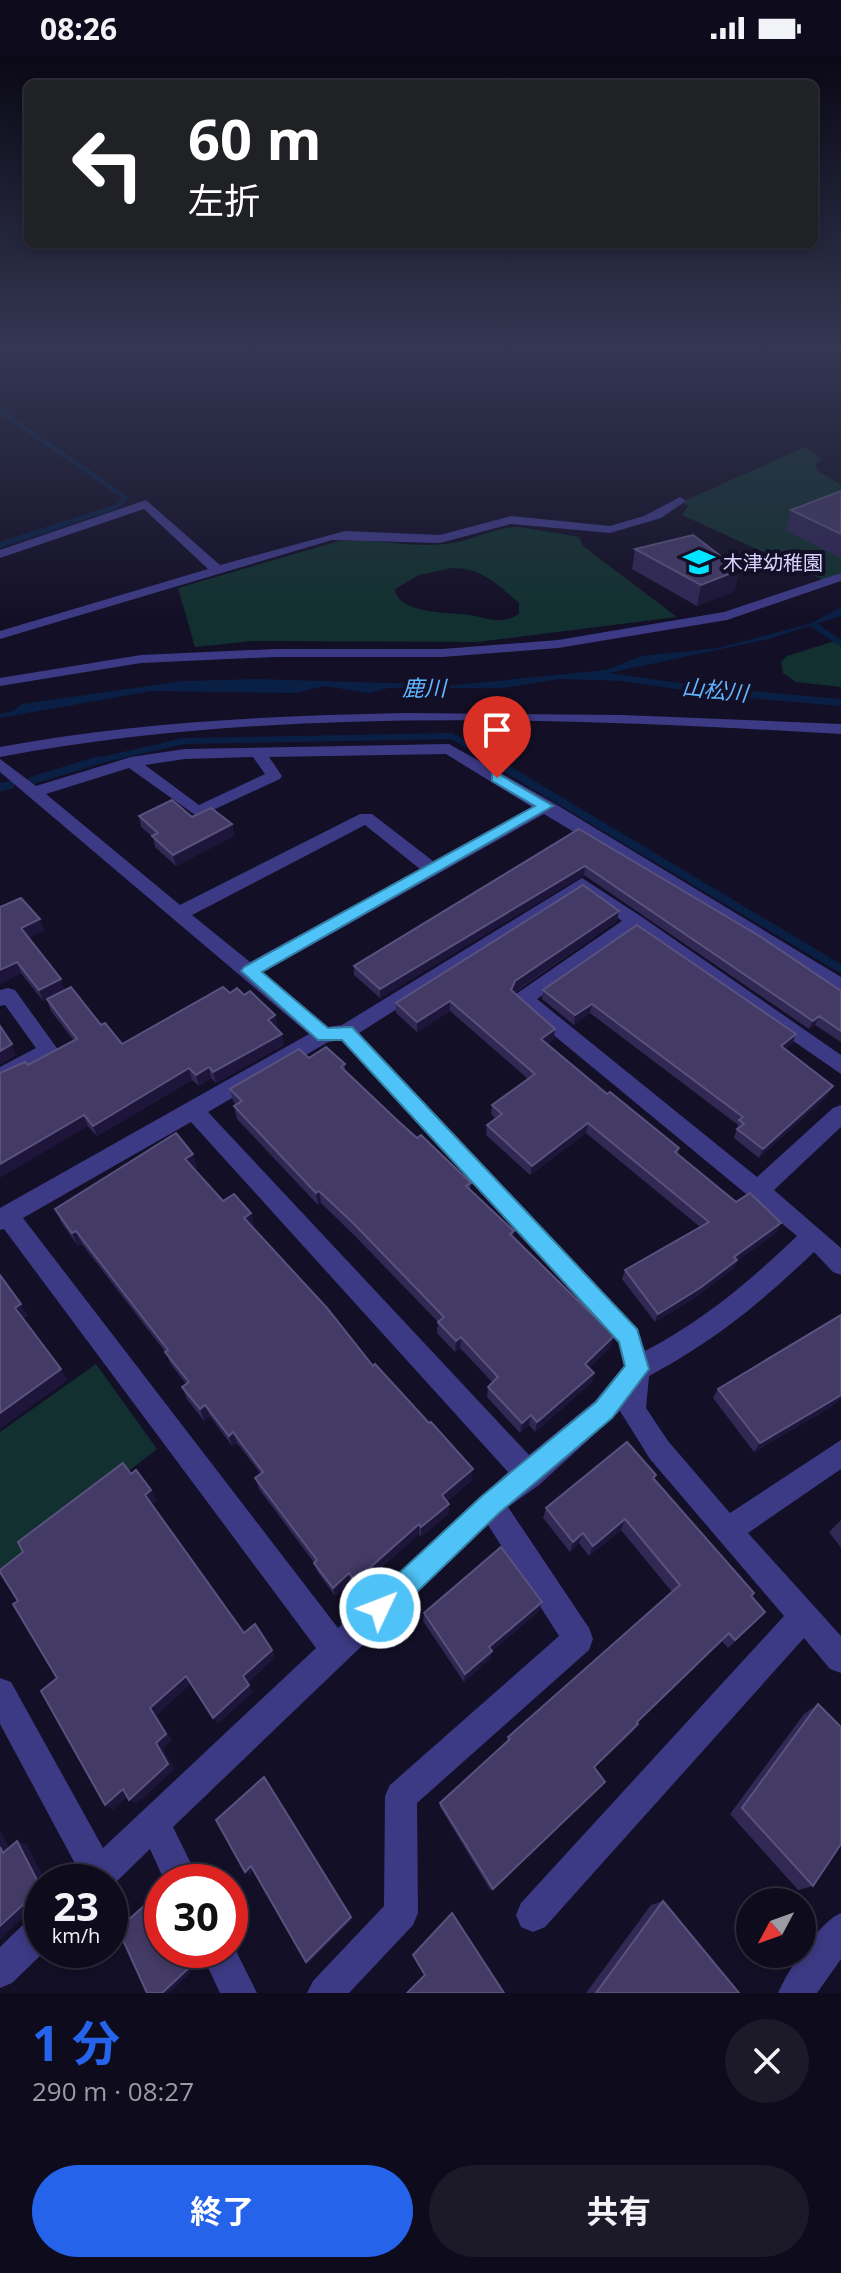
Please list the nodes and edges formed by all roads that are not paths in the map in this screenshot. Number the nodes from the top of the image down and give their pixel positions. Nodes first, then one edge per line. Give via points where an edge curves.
1 (680, 501) dead end
2 (0, 554) edge
3 (215, 568) junction
4 (841, 577) edge
5 (0, 635) edge
6 (0, 682) edge
7 (841, 729) edge
8 (0, 752) edge
9 (258, 753) junction
10 (131, 762) junction
11 (0, 764) edge
12 (34, 792) junction
13 (546, 806) junction
14 (433, 870) junction
15 (180, 913) junction
16 (636, 921) junction
17 (250, 971) junction
18 (841, 986) edge
19 (0, 999) edge
20 (335, 1034) junction
21 (841, 1066) edge
22 (0, 1076) edge
23 (194, 1111) junction
24 (841, 1114) edge
25 (757, 1191) junction
26 (3, 1218) edge
27 (814, 1236) junction
28 (841, 1264) edge
29 (637, 1369) junction
30 (841, 1453) edge
31 (529, 1475) junction
32 (490, 1504) junction
33 (727, 1531) junction
34 (804, 1616) junction
35 (336, 1650) junction
36 (841, 1658) edge
37 (0, 1693) edge
38 (154, 1823) junction
39 (88, 1864) edge
40 (110, 1864) edge
41 (174, 1864) edge
42 (533, 1915) dead end
43 (841, 1930) edge
44 (24, 1948) edge
45 (226, 1968) edge
46 (0, 1971) edge
47 (239, 1993) edge
48 (325, 1993) edge
49 (796, 1993) edge

1 - 3 street via 628,528 610,531 508,520 438,539 346,533
2 - 3 street via 146,504
3 - 5 street
4 - 6 street via 727,616 558,644 442,653 141,659
7 - 8 street via 628,719 260,720 132,730
9 - 10 street via 185,754
9 - 10 street via 274,776 198,812
9 - 13 street via 449,749
10 - 12 street
11 - 12 street
12 - 15 street
13 - 14 street
13 - 18 street
14 - 15 street via 366,818
14 - 17 street
15 - 17 street
16 - 20 street via 582,884
16 - 21 street
16 - 25 street via 523,999
17 - 20 street
19 - 22 street via 8,995 49,1051
20 - 23 street
20 - 29 street via 629,1337
23 - 26 street
23 - 31 street
24 - 25 street
25 - 27 street
26 - 35 street
27 - 28 street
27 - 29 street via 746,1300 684,1344
29 - 31 street via 604,1410
29 - 33 street via 633,1411
30 - 33 street
31 - 32 street
32 - 35 street
32 - 48 street via 578,1639 401,1796 401,1913
33 - 34 street
34 - 36 street
34 - 42 street
35 - 38 street
37 - 39 street
38 - 40 street
38 - 41 street
43 - 49 street
44 - 46 street
45 - 47 street

